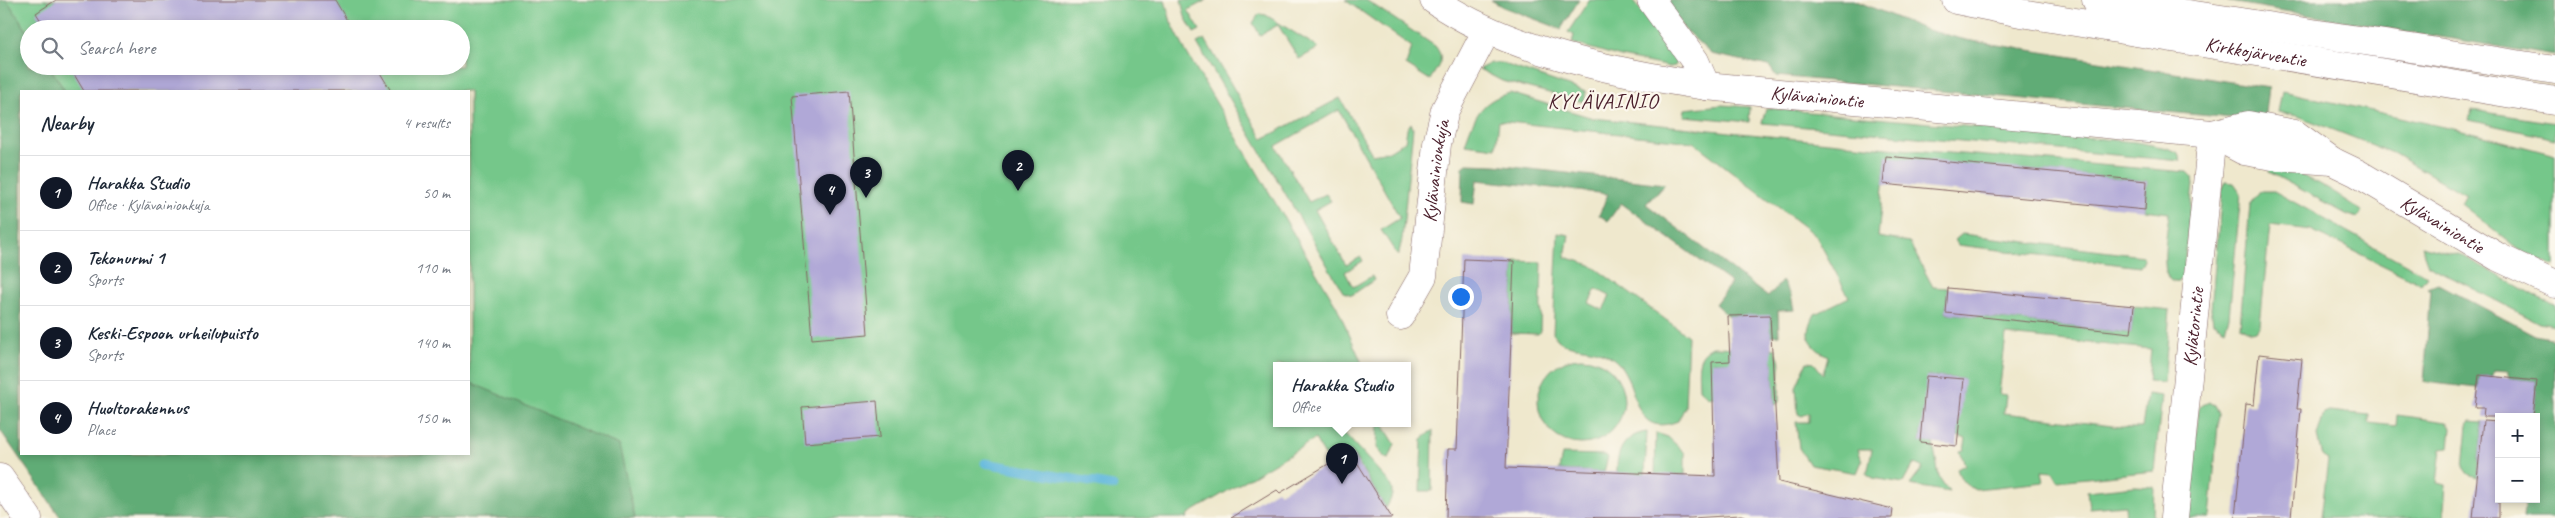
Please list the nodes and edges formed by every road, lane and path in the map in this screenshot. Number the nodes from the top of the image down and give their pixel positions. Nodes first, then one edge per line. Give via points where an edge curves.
1 (1434, 0) edge
2 (1651, 0) edge
3 (1956, 0) edge
4 (2096, 0) edge
5 (1487, 30) junction
6 (2555, 70) edge
7 (1706, 86) junction
8 (2555, 101) edge
9 (2212, 134) junction
10 (2555, 284) edge
11 (1400, 316) dead end
12 (0, 478) edge
13 (28, 518) edge
14 (2174, 518) edge

1 - 5 main road, Kylävainiontie
2 - 7 main road via 1695,61
3 - 8 main road, Kirkkojärventie
4 - 6 main road, Kirkkojärventie
5 - 7 main road, Kylävainiontie via 1583,61 1646,77
5 - 11 main road, Kylävainionkuja via 1445,110 1437,144 1423,276
7 - 9 main road, Kylävainiontie
9 - 10 main road, Kylävainiontie via 2244,151 2332,161 2498,257
9 - 14 main road, Kylätorintie
12 - 13 main road

